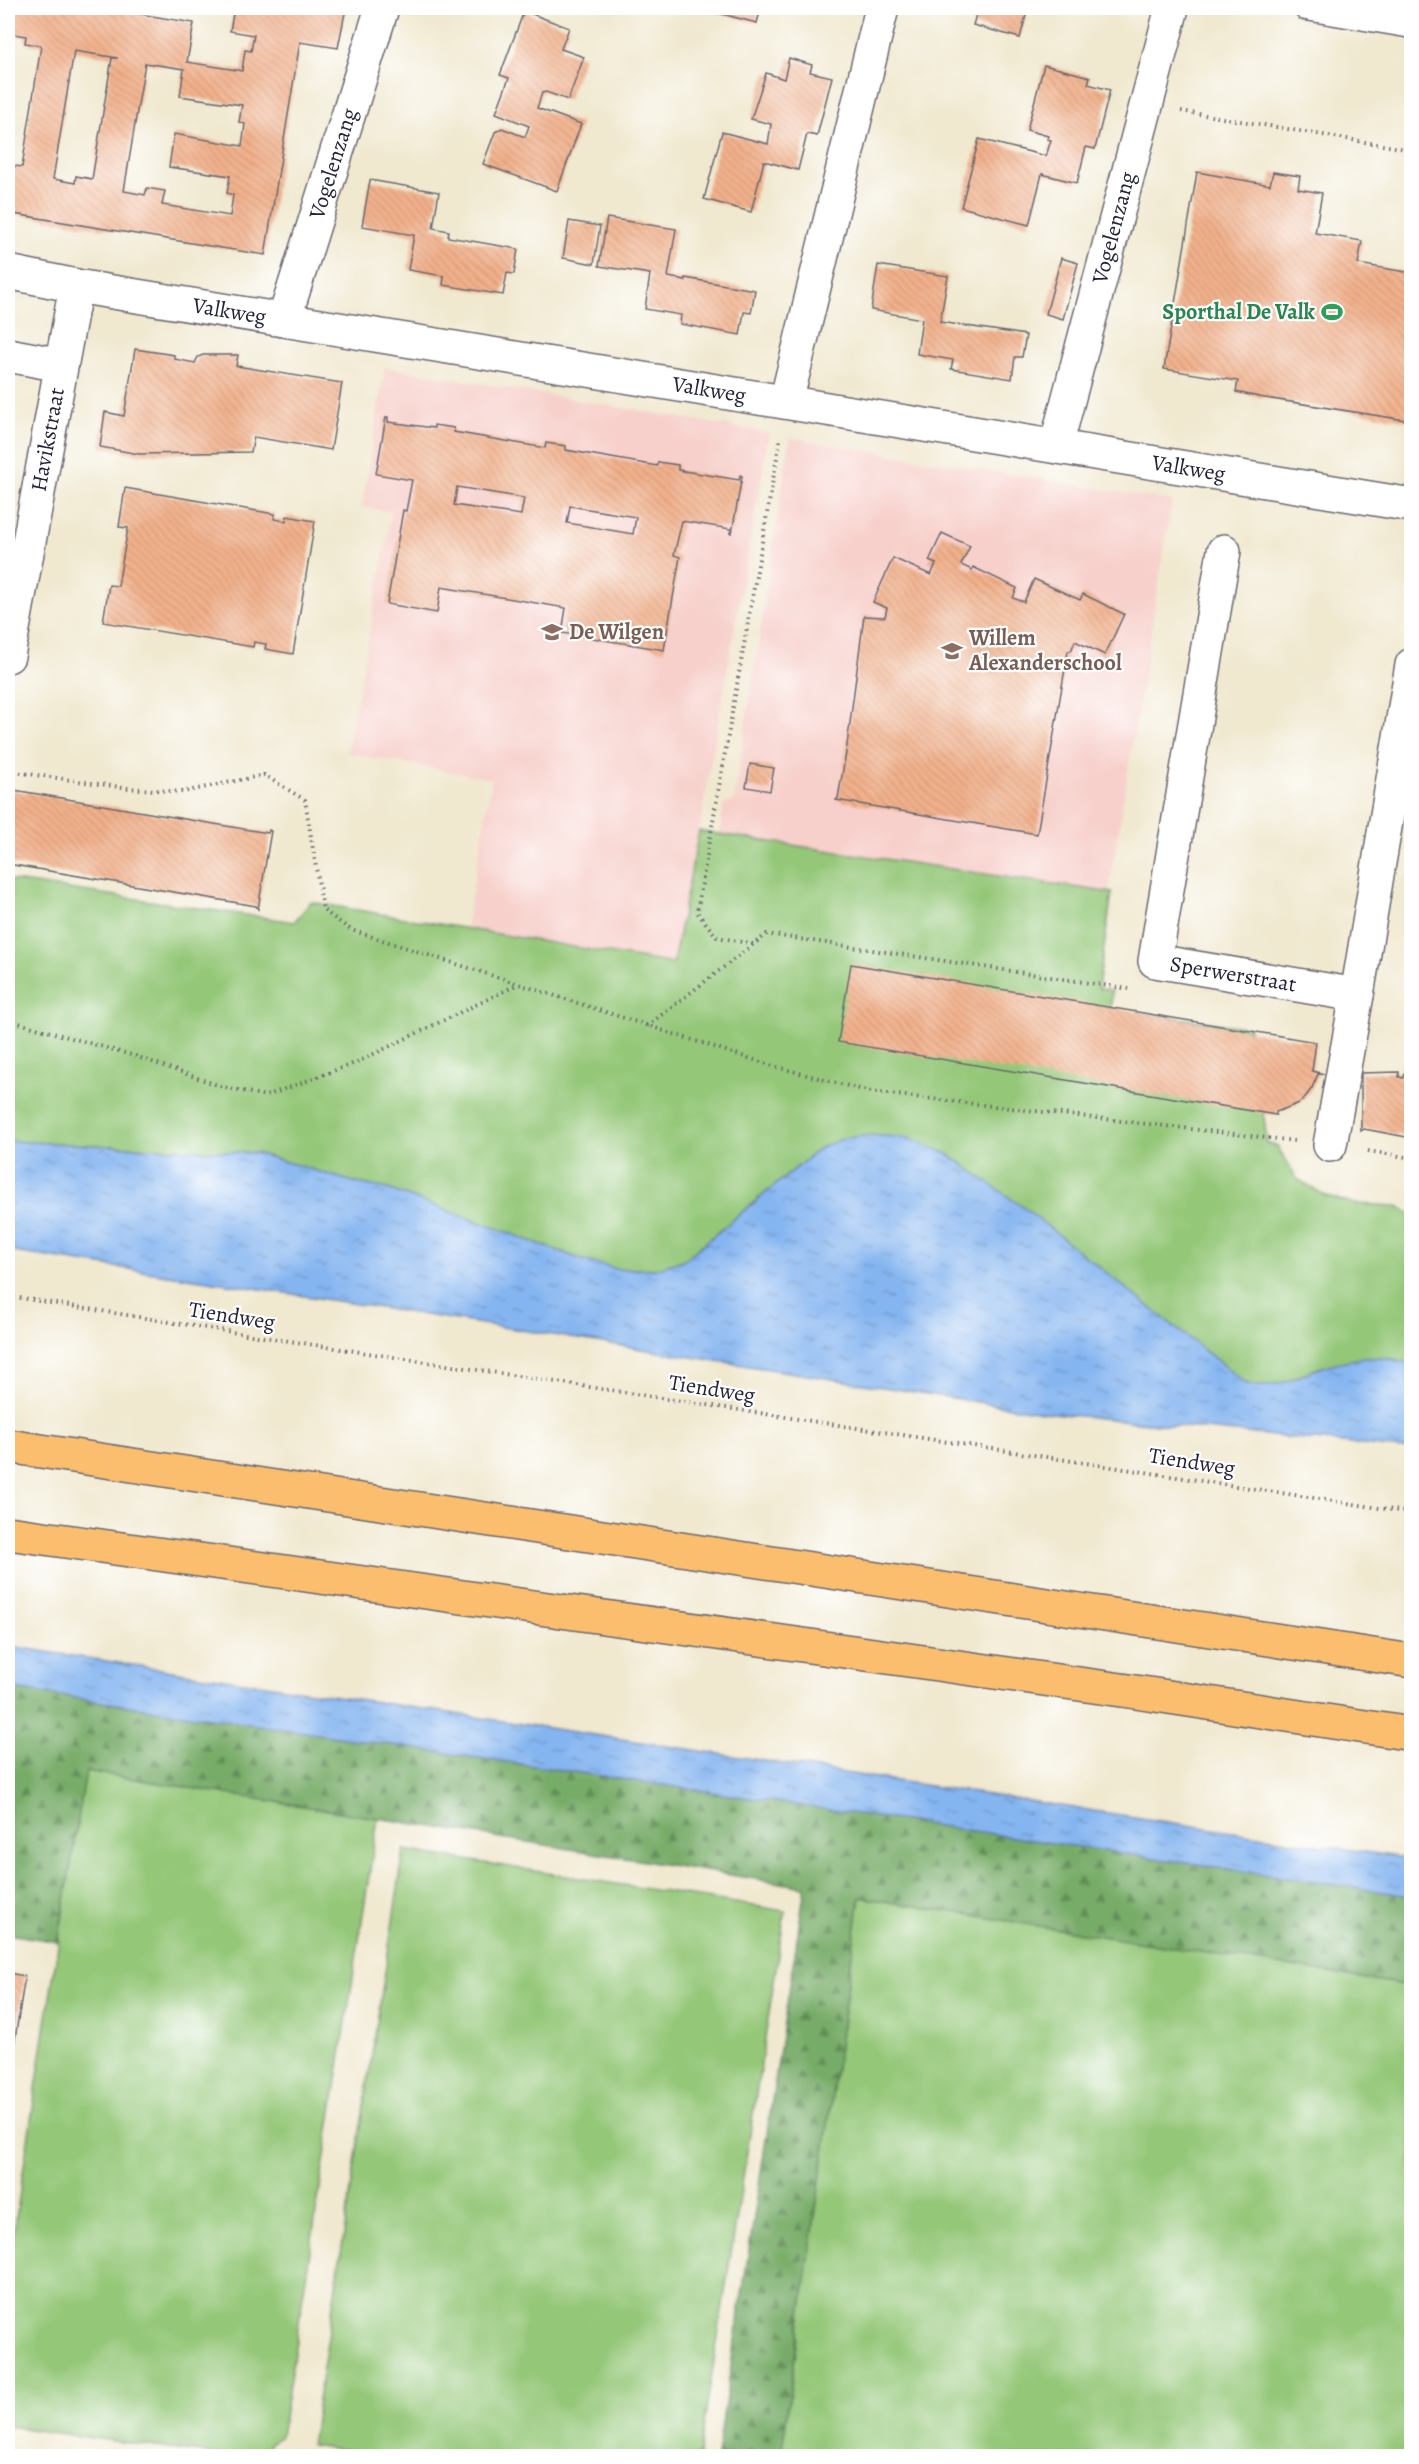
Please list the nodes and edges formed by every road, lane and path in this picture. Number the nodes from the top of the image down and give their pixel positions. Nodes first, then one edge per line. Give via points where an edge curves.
1 (382, 8) edge
2 (882, 8) edge
3 (1172, 8) edge
4 (1306, 8) edge
5 (1412, 26) edge
6 (1146, 106) junction
7 (1412, 150) edge
8 (8, 272) edge
9 (76, 286) junction
10 (284, 320) junction
11 (8, 354) edge
12 (61, 365) junction
13 (786, 402) junction
14 (1056, 446) junction
15 (1412, 505) edge
16 (1224, 551) dead end
17 (8, 656) edge
18 (1412, 665) edge
19 (8, 771) edge
20 (753, 944) junction
21 (1155, 960) junction
22 (517, 985) junction
23 (1357, 995) junction
24 (8, 1020) edge
25 (646, 1026) junction
26 (1330, 1145) junction
27 (1412, 1158) edge
28 (8, 1296) edge
29 (8, 1446) edge
30 (1412, 1512) edge
31 (8, 1533) edge
32 (1412, 1660) edge
33 (1412, 1734) edge

1 - 10 street, Vogelenzang
2 - 13 street
3 - 6 street, Vogelenzang
4 - 5 lane
6 - 7 path
6 - 14 street, Vogelenzang
8 - 9 street, Valkweg
9 - 10 street, Valkweg
9 - 12 street, Havikstraat
10 - 13 street, Valkweg
11 - 12 street, Havikstraat
12 - 17 street, Havikstraat
13 - 14 street, Valkweg
13 - 20 path via 697,912 717,937
14 - 15 street, Valkweg
16 - 21 street, Sperwerstraat
18 - 23 street
19 - 22 path via 183,792 264,775 305,801 323,910 351,930
20 - 21 path via 767,934 1132,989
20 - 25 path
21 - 23 street, Sperwerstraat
22 - 24 path via 355,1063 266,1096 223,1087 135,1056
22 - 25 path
23 - 26 street
25 - 26 path via 871,1092
26 - 27 path
28 - 30 path, Tiendweg
29 - 32 highway
31 - 33 highway

